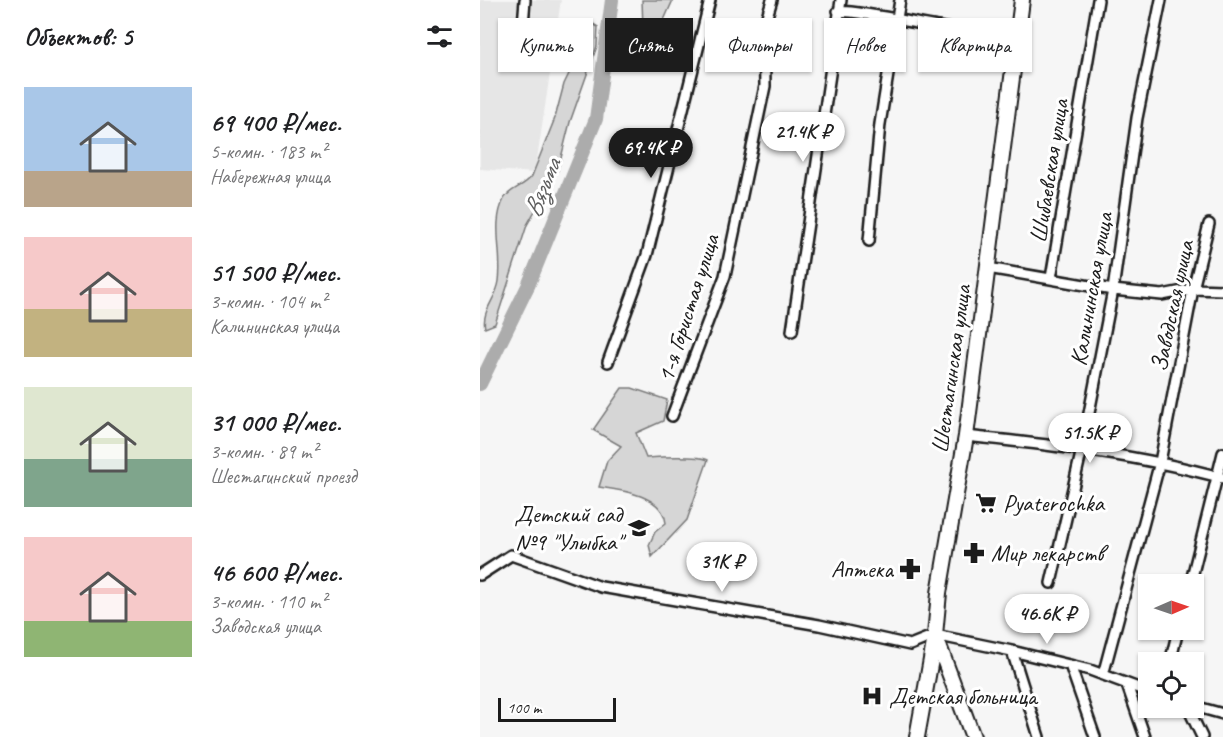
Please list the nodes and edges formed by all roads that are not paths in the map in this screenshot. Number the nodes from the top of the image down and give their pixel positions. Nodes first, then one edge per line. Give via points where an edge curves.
1 (525, 0) edge
2 (710, 0) edge
3 (772, 0) edge
4 (841, 0) edge
5 (900, 0) edge
6 (1022, 0) edge
7 (1098, 0) edge
8 (1161, 0) edge
9 (838, 11) junction
10 (524, 18) edge
11 (884, 18) edge
12 (897, 18) edge
13 (889, 72) edge
14 (1209, 224) dead end
15 (869, 240) dead end
16 (988, 268) junction
17 (1051, 278) junction
18 (1193, 289) junction
19 (1113, 290) junction
20 (1223, 290) edge
21 (792, 330) dead end
22 (608, 362) dead end
23 (672, 416) dead end
24 (966, 436) junction
25 (1082, 449) junction
26 (1223, 453) edge
27 (1160, 462) junction
28 (1220, 477) edge
29 (1193, 574) edge
30 (480, 575) edge
31 (1051, 583) dead end
32 (935, 635) junction
33 (1012, 651) junction
34 (1070, 665) junction
35 (1103, 675) junction
36 (1127, 685) junction
37 (1138, 688) edge
38 (1204, 709) edge
39 (1223, 714) edge
40 (1193, 718) edge
41 (917, 737) edge
42 (973, 737) edge
43 (1039, 737) edge
44 (1095, 737) edge
45 (1145, 737) edge
46 (1202, 737) edge

1 - 10 street
2 - 22 street via 647,255
3 - 23 street, 1-я Гористая улица via 764,26 765,86 725,276
4 - 9 street
5 - 12 street
6 - 16 main road, Шестагинская улица
7 - 17 street, Шибаевская улица
8 - 19 street, Калининская улица via 1137,118
9 - 11 street
9 - 21 street
13 - 15 street
14 - 18 street, Заводская улица
16 - 17 street
16 - 24 main road, Шестагинская улица
17 - 19 street
18 - 19 street via 1162,295
18 - 20 street
18 - 27 street, Заводская улица
19 - 25 street, Калининская улица
24 - 25 street
24 - 32 main road, Шестагинская улица
25 - 27 street
25 - 31 street, Калининская улица
26 - 28 street
27 - 28 street
27 - 35 street, Заводская улица
28 - 29 street
30 - 32 street via 511,555 601,587 910,645
32 - 33 street
32 - 41 main road
32 - 42 main road, Шестагинская улица
33 - 34 street
33 - 43 street
34 - 35 street
34 - 44 street
35 - 36 street
36 - 37 street
36 - 45 street
38 - 39 street
40 - 46 street

